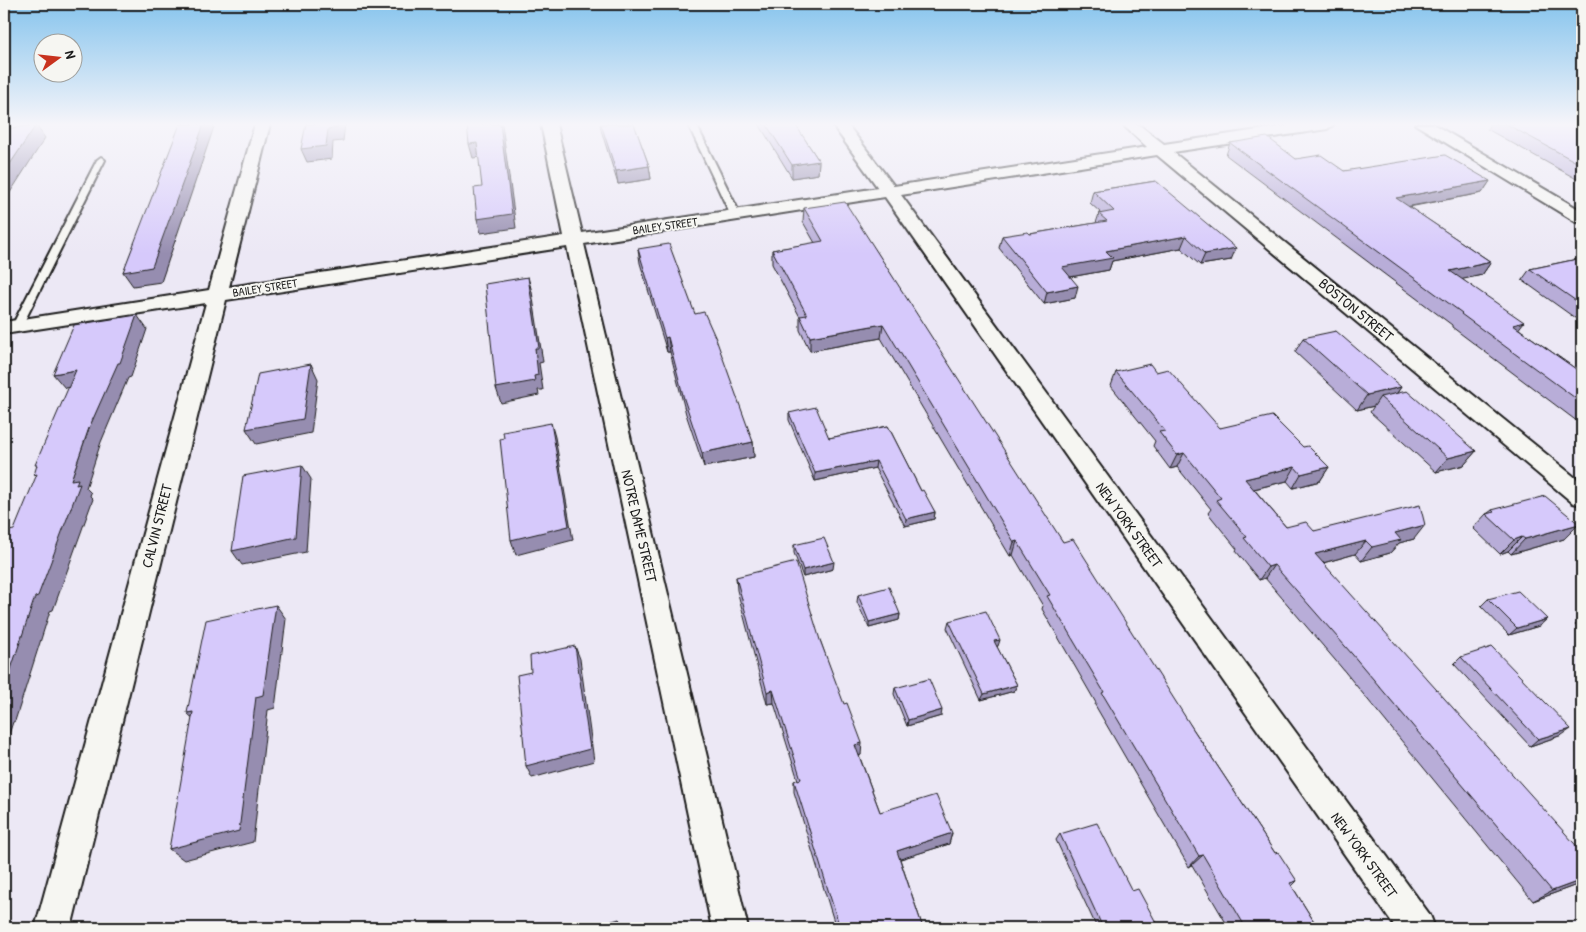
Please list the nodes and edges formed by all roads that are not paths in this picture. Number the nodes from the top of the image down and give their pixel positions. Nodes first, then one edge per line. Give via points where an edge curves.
1 (97, 167) edge
2 (251, 167) edge
3 (558, 167) edge
4 (713, 167) edge
5 (871, 167) edge
6 (1050, 167) edge
7 (1182, 167) edge
8 (1496, 167) edge
9 (889, 193) junction
10 (736, 216) junction
11 (1582, 218) edge
12 (574, 240) junction
13 (217, 295) junction
14 (10, 327) edge
15 (1582, 496) edge
16 (53, 928) edge
17 (730, 928) edge
18 (1417, 928) edge

1 - 14 lane
2 - 13 street, CALVIN STREET
3 - 12 street, NOTRE DAME STREET
4 - 10 lane
5 - 9 street, NEW YORK STREET
6 - 9 street, BAILEY STREET
7 - 15 street, BOSTON STREET
8 - 11 street
9 - 10 street, BAILEY STREET
9 - 18 street, NEW YORK STREET
10 - 12 street, BAILEY STREET
12 - 13 street, BAILEY STREET
12 - 17 street, NOTRE DAME STREET
13 - 14 street, BAILEY STREET
13 - 16 street, CALVIN STREET

